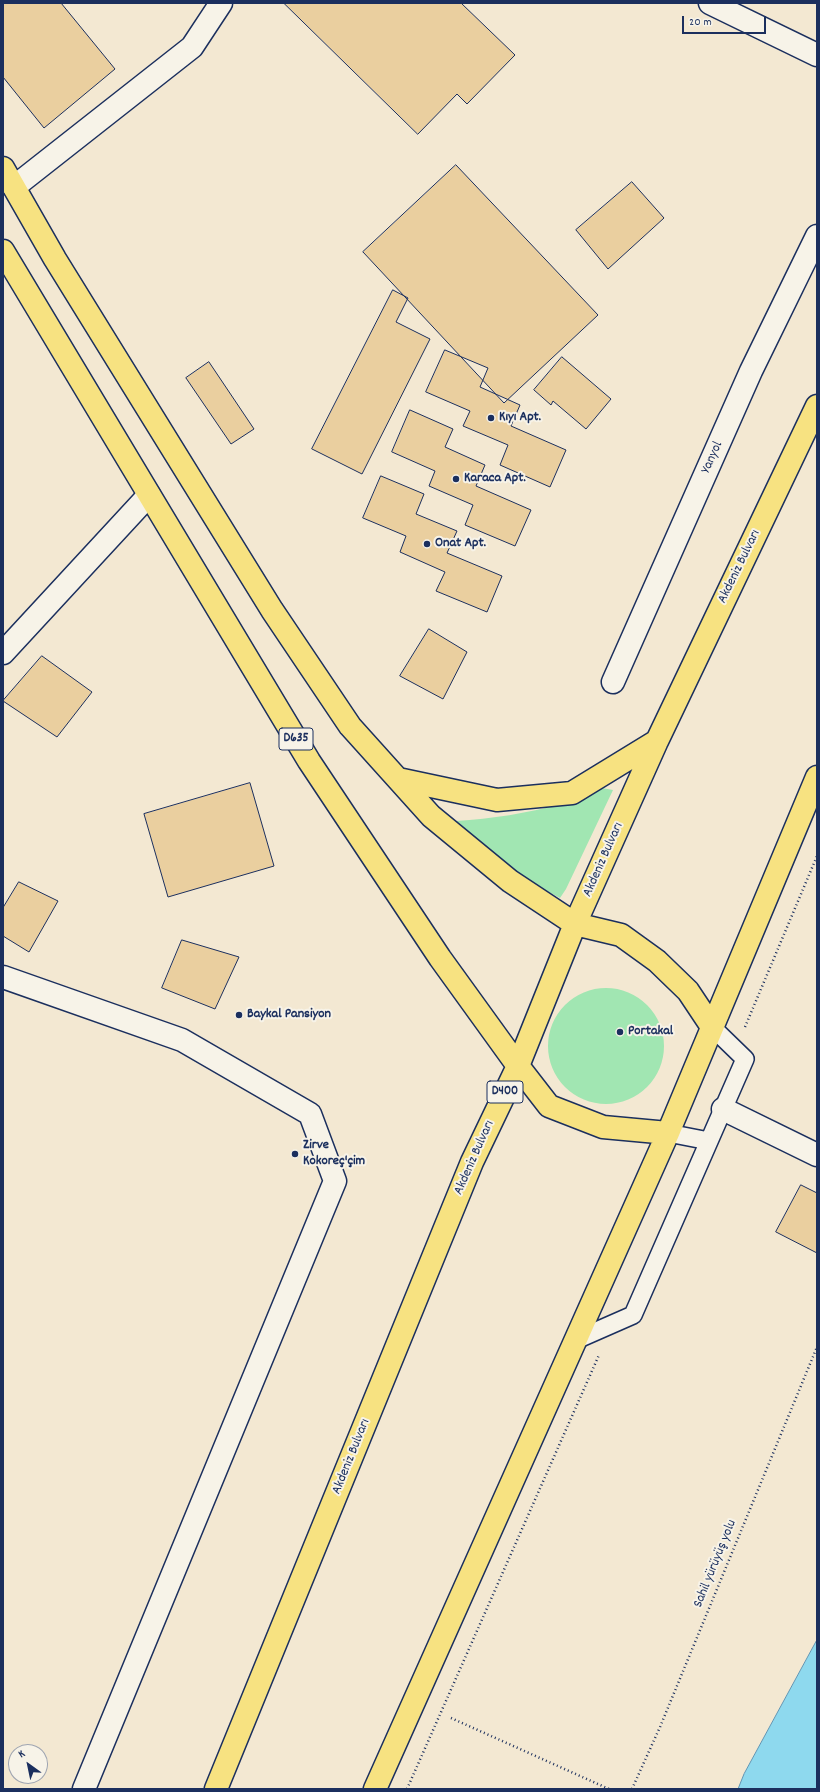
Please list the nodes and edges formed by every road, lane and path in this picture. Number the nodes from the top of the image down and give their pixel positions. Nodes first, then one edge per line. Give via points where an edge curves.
1 (220, 3) edge
2 (710, 3) edge
3 (817, 55) edge
4 (3, 168) edge
5 (14, 187) junction
6 (817, 236) edge
7 (3, 251) edge
8 (817, 406) edge
9 (149, 495) junction
10 (3, 653) edge
11 (613, 682) dead end
12 (657, 741) junction
13 (817, 777) edge
14 (398, 779) junction
15 (575, 924) junction
16 (3, 977) edge
17 (712, 1027) junction
18 (518, 1066) junction
19 (723, 1109) junction
20 (668, 1134) junction
21 (709, 1141) junction
22 (817, 1155) edge
23 (576, 1340) junction
24 (817, 1347) edge
25 (451, 1718) dead end
26 (84, 1789) edge
27 (216, 1789) edge
28 (375, 1789) edge
29 (609, 1789) edge
30 (632, 1789) edge

1 - 5 street via 192,47
2 - 3 street
4 - 5 highway
5 - 14 highway via 55,259 272,610 350,726
6 - 11 street, Yanyol via 751,371
7 - 9 highway, D635
8 - 12 highway, Akdeniz Bulvarı / D400
9 - 10 street
9 - 18 highway, D635 via 309,761 440,958
12 - 14 highway via 572,793 497,800
12 - 15 highway, Akdeniz Bulvarı / D400
13 - 17 highway
14 - 15 highway via 431,816 510,881
15 - 17 highway via 620,935 657,961 688,991
15 - 18 highway, Akdeniz Bulvarı / D400
16 - 26 street via 182,1040 310,1114 335,1181
17 - 19 lane via 744,1058
17 - 20 highway
18 - 20 highway, D635 via 550,1106 603,1127
18 - 27 highway, Akdeniz Bulvarı / D400 via 472,1162
19 - 21 lane
19 - 22 street
20 - 21 lane
20 - 23 highway
21 - 23 lane via 633,1315
23 - 28 highway
24 - 30 path, Sahil yürüyüş yolu
25 - 29 path

